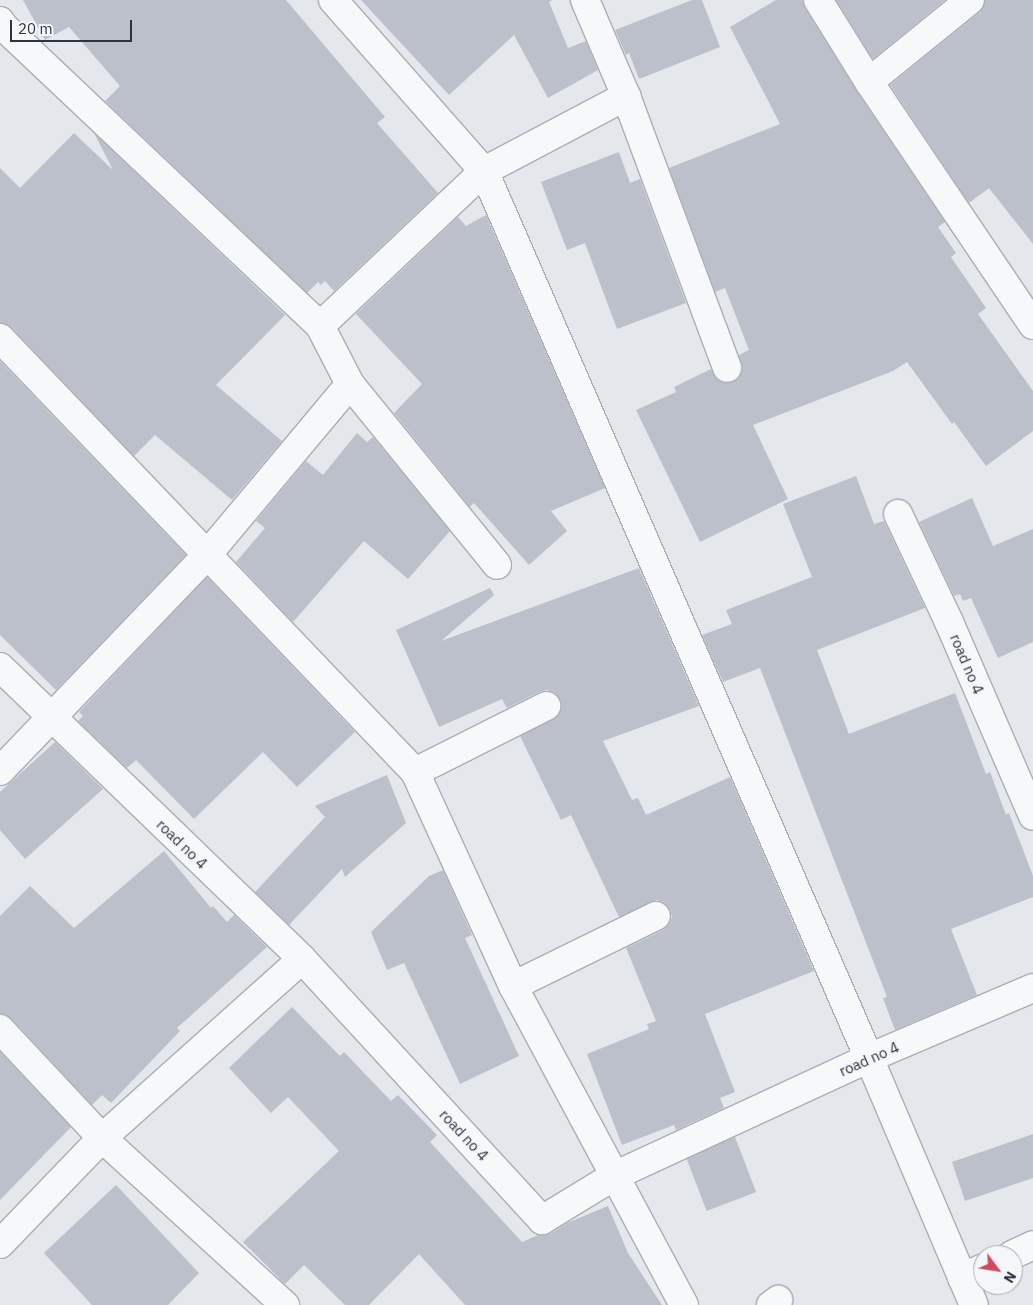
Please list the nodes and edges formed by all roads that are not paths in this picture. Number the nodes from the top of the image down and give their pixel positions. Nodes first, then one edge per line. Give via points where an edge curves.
1 (333, 0) edge
2 (585, 0) edge
3 (818, 0) edge
4 (970, 0) edge
5 (1, 26) edge
6 (869, 82) junction
7 (626, 96) junction
8 (484, 171) junction
9 (1033, 325) edge
10 (320, 326) junction
11 (0, 338) edge
12 (727, 368) dead end
13 (350, 384) junction
14 (898, 514) dead end
15 (207, 555) junction
16 (498, 565) dead end
17 (0, 667) edge
18 (546, 706) dead end
19 (52, 719) junction
20 (0, 771) edge
21 (415, 772) junction
22 (1033, 816) edge
23 (656, 916) dead end
24 (302, 959) junction
25 (513, 986) junction
26 (1033, 988) edge
27 (0, 1029) edge
28 (869, 1058) junction
29 (102, 1138) junction
30 (614, 1176) junction
31 (0, 1244) edge
32 (973, 1273) edge
33 (285, 1305) edge
34 (684, 1305) edge

1 - 8 street
2 - 7 street
3 - 6 street
4 - 6 street
5 - 10 street
6 - 9 street
7 - 8 street
7 - 12 street
8 - 10 street
8 - 28 street
10 - 13 street
11 - 15 street
13 - 15 street
13 - 16 street
14 - 22 street, road no 4 via 950,622
15 - 19 street
15 - 21 street
17 - 19 street, road no 4
18 - 21 street
19 - 20 street
19 - 24 street, road no 4
21 - 25 street
23 - 25 street
24 - 29 street
24 - 30 street, road no 4 via 542,1220
25 - 30 street
26 - 28 street, road no 4
27 - 29 street
28 - 30 street, road no 4
28 - 32 street
29 - 31 street
29 - 33 street
30 - 34 street

